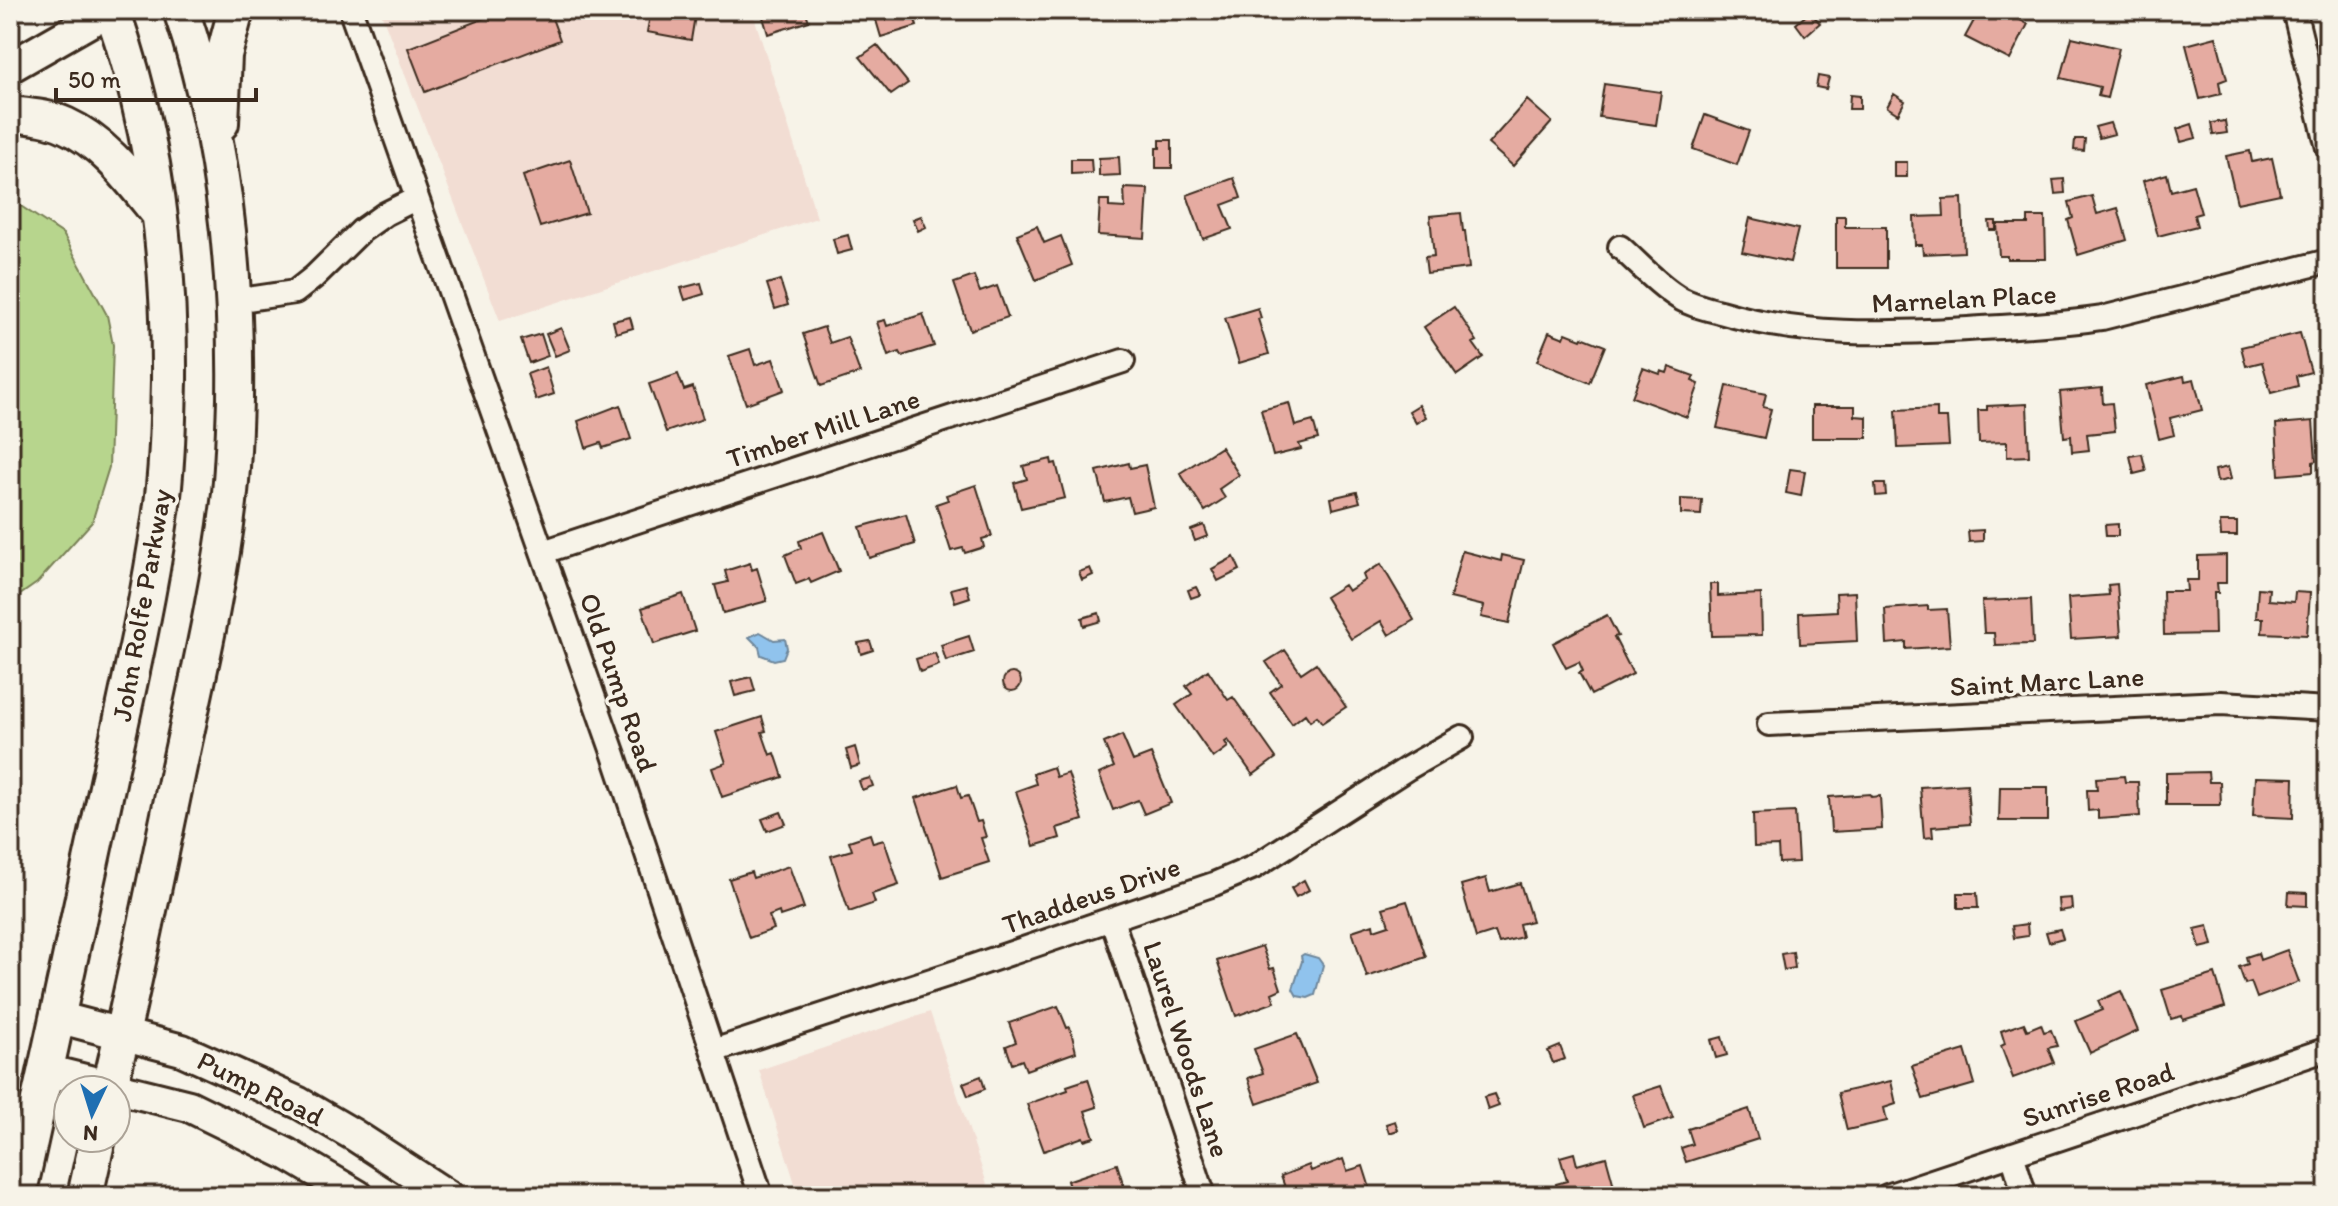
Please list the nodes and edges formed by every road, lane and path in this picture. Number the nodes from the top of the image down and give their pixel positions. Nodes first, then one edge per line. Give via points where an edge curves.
1 (111, 10) edge
2 (181, 10) edge
3 (236, 10) edge
4 (2294, 10) edge
5 (353, 17) dead end
6 (10, 67) edge
7 (10, 114) edge
8 (2328, 148) edge
9 (219, 167) junction
10 (417, 198) junction
11 (161, 217) junction
12 (1620, 247) dead end
13 (2328, 261) edge
14 (234, 301) junction
15 (1123, 361) dead end
16 (543, 552) junction
17 (2328, 709) edge
18 (1769, 724) dead end
19 (1462, 737) dead end
20 (1112, 920) junction
21 (57, 1017) junction
22 (122, 1034) junction
23 (2328, 1049) edge
24 (713, 1051) junction
25 (45, 1070) junction
26 (59, 1074) edge
27 (113, 1074) edge
28 (132, 1093) edge
29 (94, 1154) edge
30 (2012, 1154) junction
31 (758, 1187) dead end
32 (18, 1196) edge
33 (85, 1196) edge
34 (358, 1196) edge
35 (448, 1196) edge
36 (1204, 1196) edge
37 (1887, 1196) edge
38 (2025, 1196) edge

1 - 6 main road
1 - 11 main road, John Rolfe Parkway via 129,58
2 - 9 main road
3 - 9 main road via 224,55
4 - 8 street
5 - 10 street, Old Pump Road
7 - 11 main road via 64,124 83,135 124,170
9 - 14 main road
10 - 14 street via 361,231 295,292
10 - 16 street, Old Pump Road
11 - 21 main road, John Rolfe Parkway via 169,336 160,518
12 - 13 street, Marnelan Place via 1676,296 1700,306 1782,327 1885,334 2102,318
14 - 22 main road via 234,451 223,542
15 - 16 street, Timber Mill Lane
16 - 24 street, Old Pump Road
17 - 18 street, Saint Marc Lane via 2221,703
19 - 20 street, Thaddeus Drive via 1254,867
20 - 24 street, Thaddeus Drive
20 - 36 street, Laurel Woods Lane
21 - 22 main road, Pump Road
21 - 25 main road, John Rolfe Parkway
22 - 27 main road
22 - 35 main road, Pump Road via 182,1050 299,1103
23 - 30 street, Sunrise Road
24 - 31 street, Old Pump Road
25 - 26 main road, Pump Road
25 - 32 main road, John Rolfe Parkway
28 - 34 main road, Pump Road via 189,1106
29 - 33 main road
30 - 37 street, Sunrise Road
30 - 38 street

